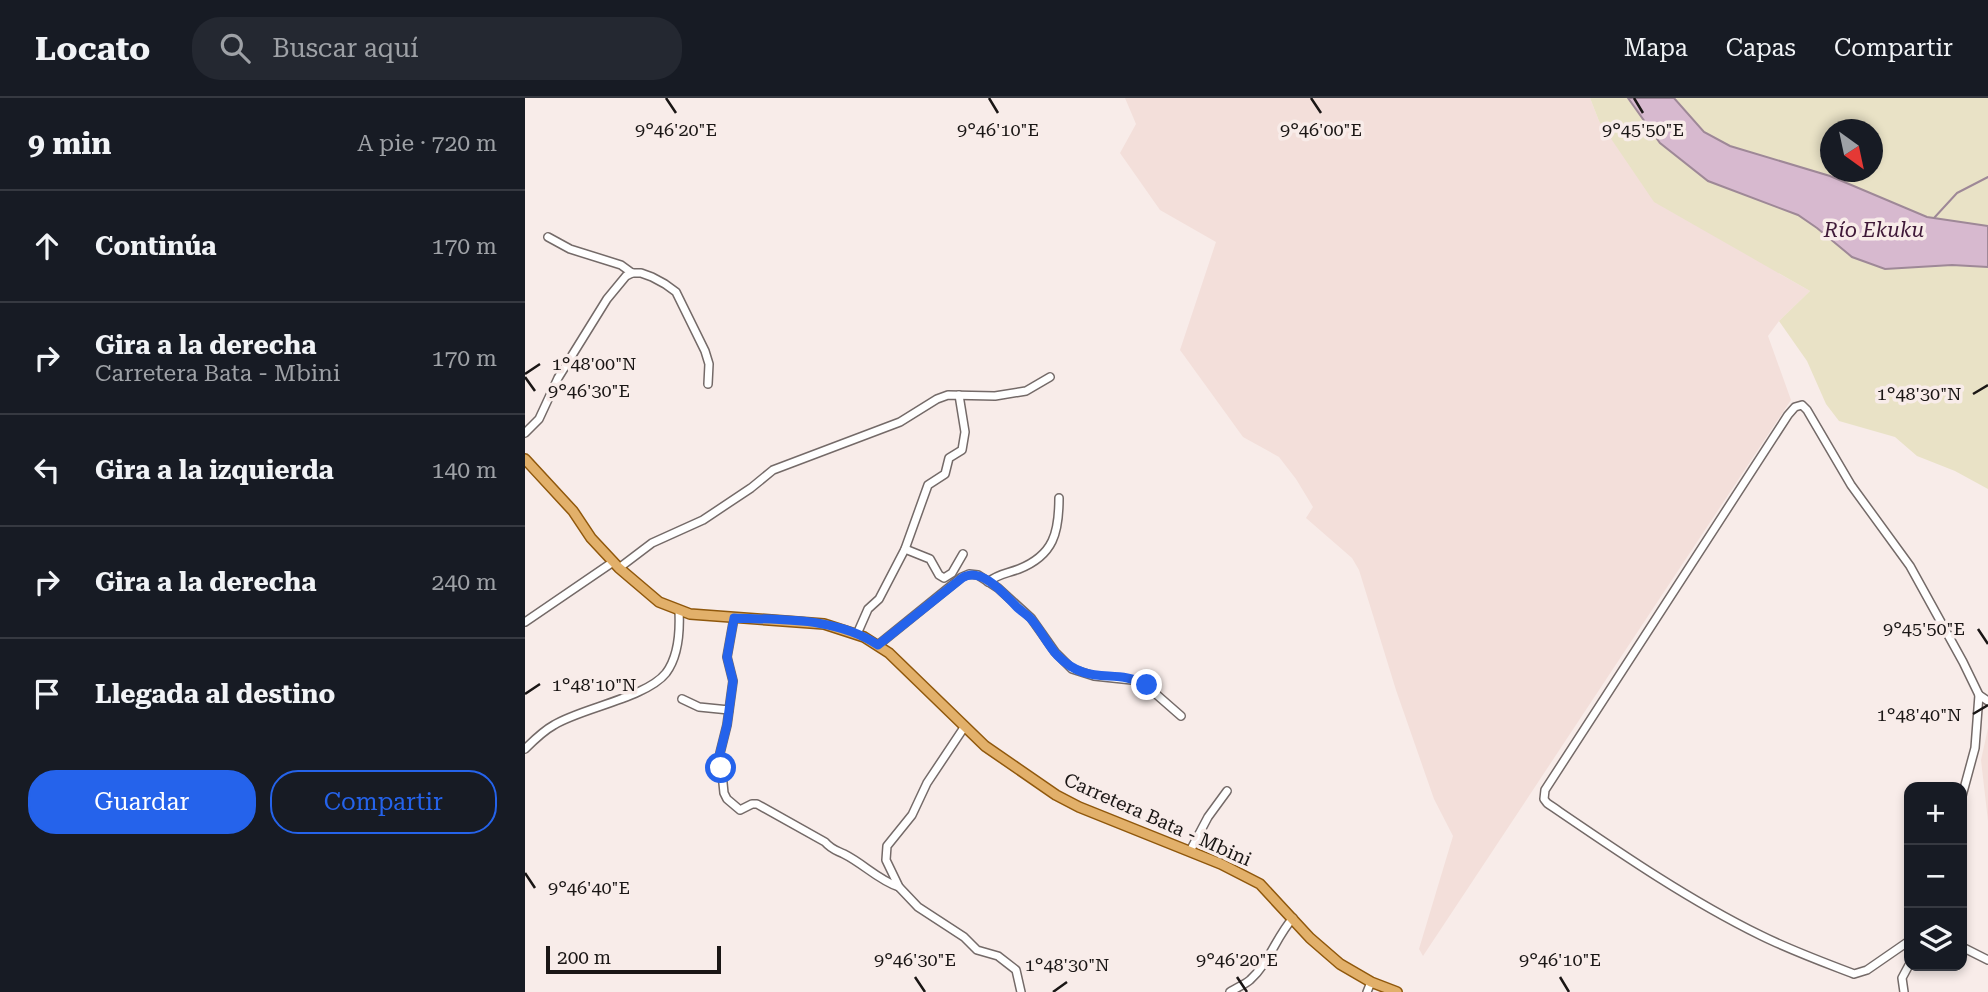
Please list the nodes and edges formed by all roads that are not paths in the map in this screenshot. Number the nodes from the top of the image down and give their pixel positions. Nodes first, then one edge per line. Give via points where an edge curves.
1 (548, 237) dead end
2 (632, 273) junction
3 (1050, 377) dead end
4 (708, 384) dead end
5 (958, 395) junction
6 (525, 433) edge
7 (525, 460) edge
8 (1059, 498) dead end
9 (905, 549) junction
10 (963, 554) dead end
11 (616, 565) junction
12 (988, 582) junction
13 (679, 611) junction
14 (734, 618) junction
15 (525, 622) edge
16 (857, 634) junction
17 (878, 645) junction
18 (1979, 695) junction
19 (682, 699) dead end
20 (1988, 701) edge
21 (729, 710) junction
22 (1181, 716) dead end
23 (965, 726) junction
24 (525, 749) edge
25 (1966, 782) edge
26 (1227, 790) dead end
27 (1190, 851) junction
28 (899, 887) junction
29 (1293, 918) junction
30 (1904, 944) edge
31 (1967, 950) edge
32 (1988, 960) edge
33 (1906, 971) edge
34 (1371, 982) junction
35 (1021, 992) edge
36 (1230, 992) edge
37 (1367, 992) edge
38 (1397, 992) edge
39 (1905, 992) edge

1 - 2 street
2 - 4 street via 652,277 675,292 705,351
2 - 6 street via 601,308 539,419
3 - 5 street via 1026,391
5 - 9 street via 964,445 949,458 945,474 928,485
5 - 11 street via 937,399 900,422 773,470 703,520 662,537
7 - 11 main road, Carretera Bata - Mbini
8 - 12 street via 1059,525 1044,554
9 - 10 street via 930,559 944,578
9 - 16 street
11 - 13 main road, Carretera Bata - Mbini via 650,596
11 - 15 street
12 - 17 street via 978,575 966,575
12 - 22 street via 1031,618 1072,669 1141,681
13 - 14 main road, Carretera Bata - Mbini
13 - 24 street via 673,660 665,674 628,696 555,724
14 - 16 main road, Carretera Bata - Mbini via 824,624
14 - 21 street via 727,657 733,681
16 - 17 main road, Carretera Bata - Mbini
17 - 23 main road, Carretera Bata - Mbini
18 - 20 street
18 - 25 street via 1975,748
18 - 30 street via 1910,566 1857,494 1802,405 1789,415 1545,790 1547,803 1580,826 1693,899 1762,936 1854,974
19 - 21 street via 698,707
21 - 28 street via 720,753 727,799 740,810 757,804
23 - 27 main road, Carretera Bata - Mbini via 985,746 1068,802
23 - 28 street via 912,815 887,846 886,860
26 - 27 street
27 - 29 main road, Carretera Bata - Mbini via 1260,884
28 - 35 street via 977,950 1010,964 1019,973
29 - 34 main road, Carretera Bata - Mbini via 1327,953
29 - 36 street via 1251,980
31 - 32 street
33 - 39 street via 1902,978
34 - 37 street
34 - 38 main road, Carretera Bata - Mbini

